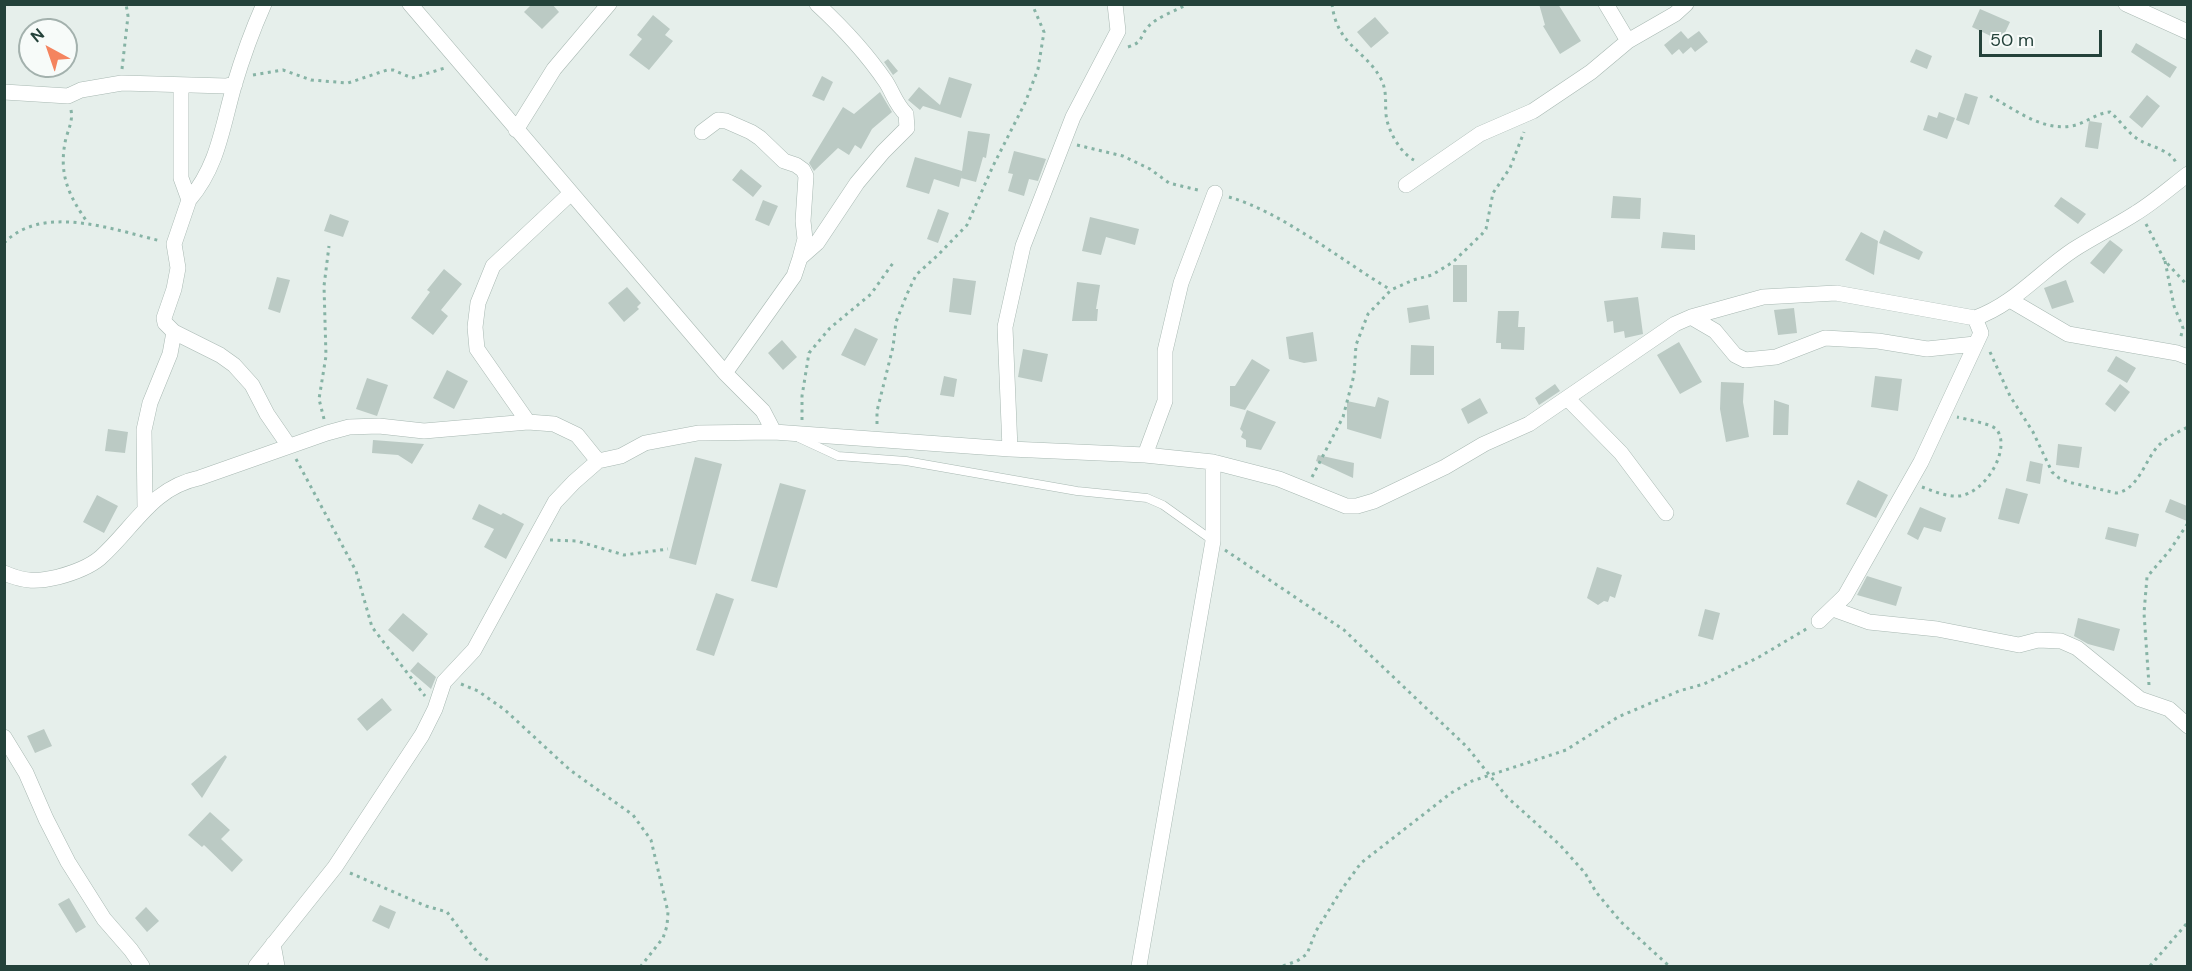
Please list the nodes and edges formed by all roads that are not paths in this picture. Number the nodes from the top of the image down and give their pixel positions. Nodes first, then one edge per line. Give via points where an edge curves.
1 (264, 4) edge
2 (410, 4) edge
3 (609, 4) edge
4 (817, 4) edge
5 (1115, 4) edge
6 (1606, 4) edge
7 (1686, 4) edge
8 (2126, 4) edge
9 (2187, 32) edge
10 (1628, 41) junction
11 (236, 81) junction
12 (181, 85) junction
13 (4, 93) edge
14 (516, 130) junction
15 (702, 132) dead end
16 (2184, 177) edge
17 (1406, 185) dead end
18 (570, 194) junction
19 (1215, 194) road end
20 (189, 200) junction
21 (800, 258) junction
22 (2010, 300) junction
23 (1691, 317) junction
24 (174, 332) junction
25 (1977, 332) junction
26 (2182, 355) edge
27 (725, 373) junction
28 (1567, 398) junction
29 (528, 422) junction
30 (787, 433) junction
31 (289, 446) junction
32 (1010, 449) junction
33 (1144, 455) junction
34 (598, 461) junction
35 (1213, 462) junction
36 (145, 509) junction
37 (1666, 513) dead end
38 (1213, 541) junction
39 (4, 573) edge
40 (1833, 609) junction
41 (1819, 621) road end
42 (2187, 726) edge
43 (4, 737) edge
44 (273, 944) junction
45 (142, 966) edge
46 (256, 966) edge
47 (277, 966) edge
48 (1139, 966) edge

1 - 11 street
2 - 14 street
3 - 14 street via 554,69
4 - 21 street via 886,82 906,114 907,128 857,183 817,243
5 - 32 street via 1118,31 1073,117 1023,246 1005,327
6 - 10 street
7 - 10 street
8 - 9 street
10 - 17 street via 1591,72 1533,111 1480,134
11 - 12 street via 226,86
11 - 20 street via 212,165
12 - 13 street via 122,83 68,96
12 - 20 street via 181,178
14 - 18 street
15 - 21 street via 718,120 726,121 751,132 784,161 803,170 805,238
16 - 22 street via 2138,212 2039,274
18 - 27 street
18 - 29 street via 493,266 478,303 477,349
19 - 33 street via 1182,283 1165,351 1165,401
20 - 24 street via 174,244 178,268 164,318
21 - 27 street via 794,276
22 - 25 street via 1990,313
22 - 26 street via 2068,334
23 - 25 street via 1763,297 1836,293
23 - 25 street via 1715,331 1735,355 1745,360 1776,357 1825,338 1927,349
23 - 28 street
24 - 31 street via 234,365 252,385
24 - 36 street via 171,354 150,403 144,430
25 - 40 street via 1909,484 1845,596
27 - 30 street
28 - 35 street via 1529,424 1365,505 1346,506 1279,479
28 - 37 street via 1622,453
29 - 31 street via 424,431 380,426 349,428
29 - 34 street via 554,424 577,435
30 - 32 street
30 - 34 street via 699,433 645,443 621,456
30 - 38 lane via 838,456 906,461 1077,491 1147,498
31 - 36 street via 182,482
32 - 33 street
33 - 35 street
34 - 44 street via 555,502 474,650 444,682 422,735 335,867
35 - 38 street
36 - 39 street via 99,559 74,573 38,582
38 - 48 street
40 - 41 street
40 - 42 street via 1869,622 1937,629 2019,645 2038,640 2061,641 2077,648 2140,699 2169,709
43 - 45 street via 26,773 68,862 104,919
44 - 46 street
44 - 47 street

